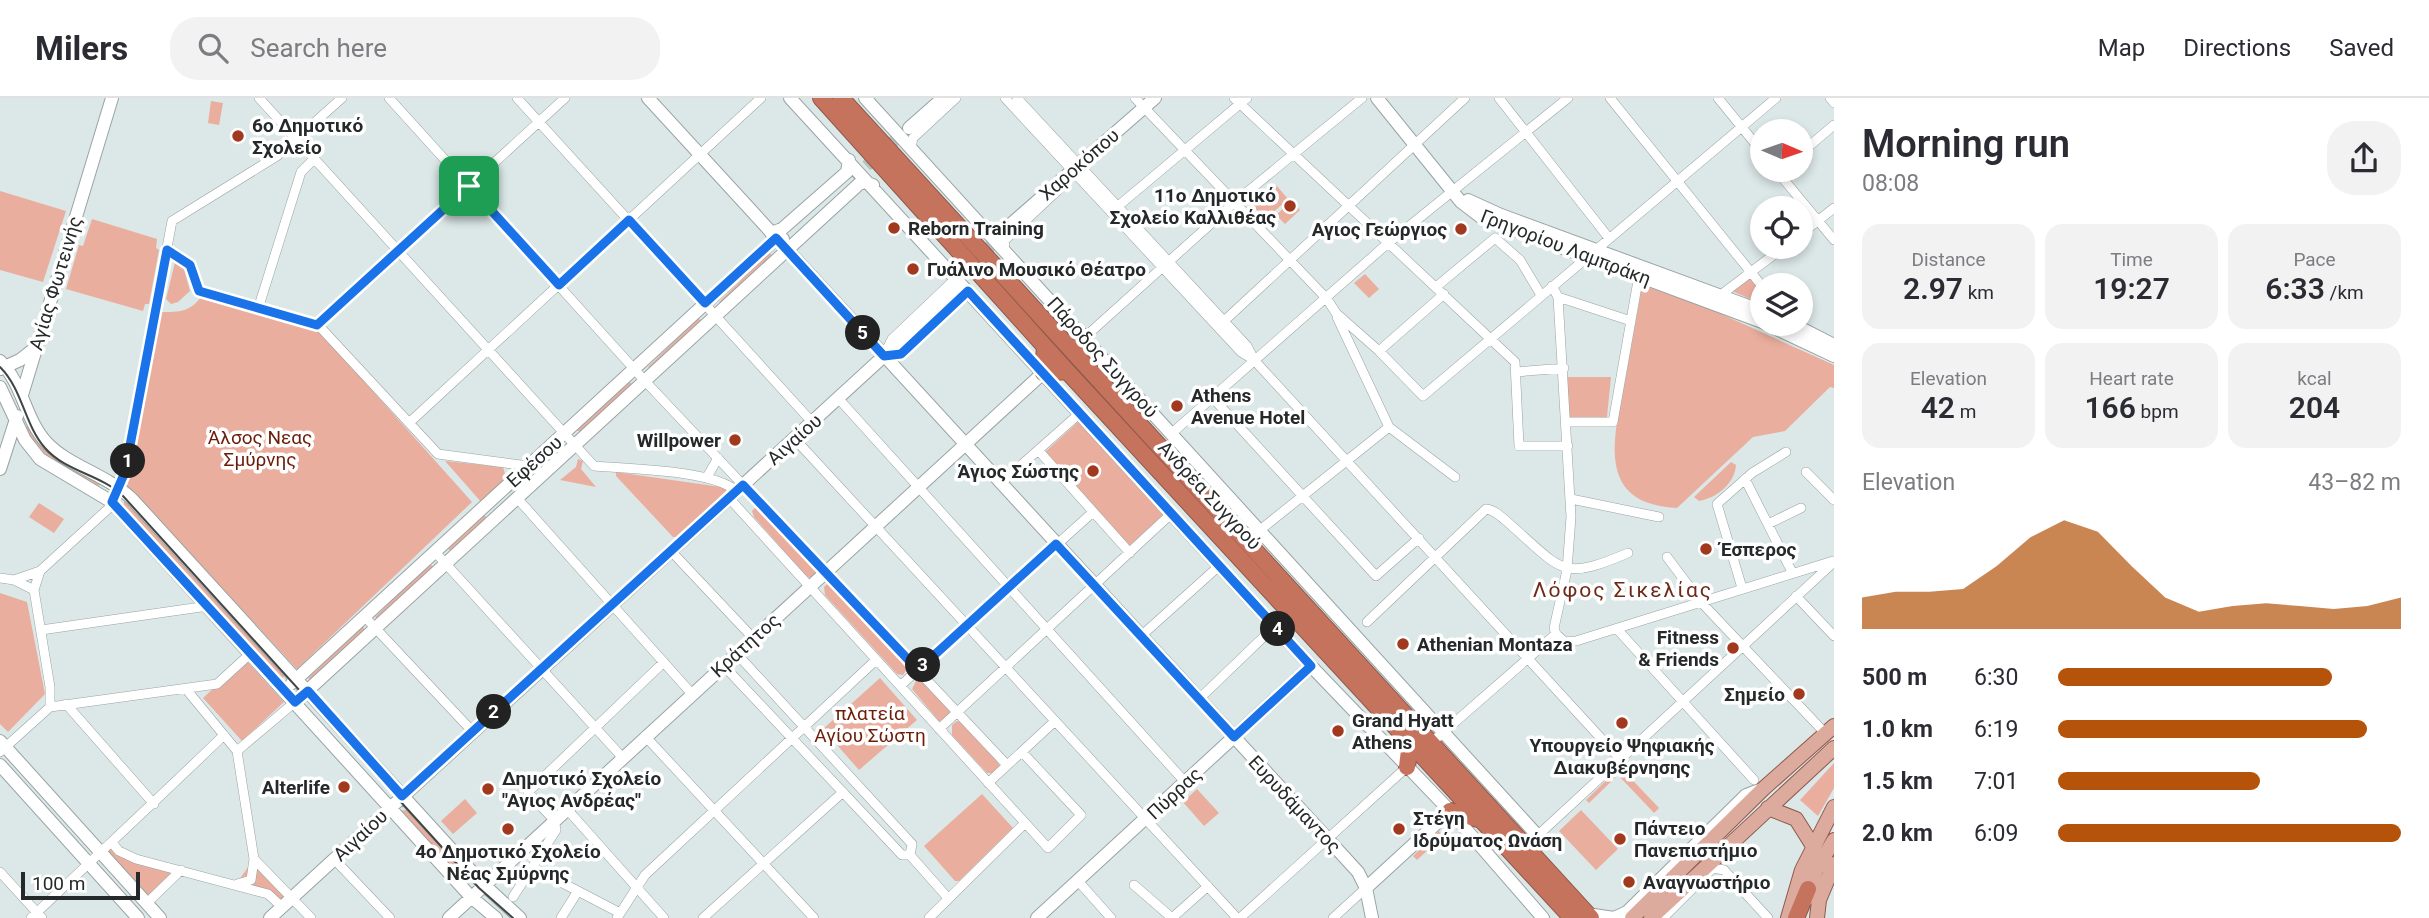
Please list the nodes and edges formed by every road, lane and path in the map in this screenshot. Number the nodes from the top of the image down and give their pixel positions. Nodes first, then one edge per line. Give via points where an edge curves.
1 (113, 98) edge
2 (259, 98) edge
3 (342, 98) edge
4 (389, 98) edge
5 (517, 98) edge
6 (565, 98) edge
7 (648, 98) edge
8 (761, 98) edge
9 (790, 98) edge
10 (821, 98) edge
11 (841, 98) edge
12 (865, 98) edge
13 (935, 98) edge
14 (943, 98) edge
15 (956, 98) edge
16 (1005, 98) edge
17 (1017, 98) edge
18 (1155, 98) edge
19 (1362, 98) edge
20 (1377, 98) edge
21 (1465, 98) edge
22 (1499, 98) edge
23 (1568, 98) edge
24 (1610, 98) edge
25 (1718, 98) edge
26 (1776, 98) edge
27 (1830, 98) edge
28 (1240, 100) edge
29 (1140, 103) edge
30 (1834, 103) edge
31 (539, 122) junction
32 (1834, 125) edge
33 (1742, 127) junction
34 (909, 128) tunnel mouth
35 (896, 132) junction
36 (1526, 132) junction
37 (1750, 137) edge
38 (298, 139) junction
39 (1414, 143) junction
40 (1813, 143) edge
41 (911, 148) junction
42 (1184, 150) junction
43 (1292, 154) junction
44 (700, 155) junction
45 (315, 158) junction
46 (849, 160) junction
47 (1074, 168) junction
48 (853, 177) tunnel mouth
49 (1677, 180) junction
50 (1787, 182) edge
51 (469, 186) junction
52 (874, 186) junction
53 (1453, 191) junction
54 (1235, 202) junction
55 (1346, 205) junction
56 (1117, 207) junction
57 (1834, 208) edge
58 (629, 220) junction
59 (1818, 220) junction
60 (1813, 224) edge
61 (1003, 231) tunnel mouth
62 (988, 232) junction
63 (1608, 237) junction
64 (779, 240) junction
65 (1834, 240) edge
66 (1387, 244) junction
67 (1003, 249) junction
68 (167, 250) junction
69 (399, 250) junction
70 (1591, 251) junction
71 (1288, 258) junction
72 (1768, 259) edge
73 (1166, 265) junction
74 (1751, 272) junction
75 (1639, 275) junction
76 (559, 285) junction
77 (1552, 286) junction
78 (959, 287) junction
79 (1440, 291) junction
80 (1721, 294) junction
81 (1541, 295) junction
82 (1558, 296) junction
83 (1327, 299) junction
84 (705, 303) junction
85 (1750, 306) edge
86 (258, 309) junction
87 (1336, 313) junction
88 (716, 315) junction
89 (1750, 318) edge
90 (1631, 321) junction
91 (1223, 322) junction
92 (317, 325) junction
93 (1813, 334) edge
94 (1792, 336) edge
95 (1085, 337) junction
96 (1491, 338) junction
97 (1065, 343) junction
98 (1834, 345) edge
99 (1045, 347) junction
100 (35, 348) junction
101 (490, 348) junction
102 (1379, 351) junction
103 (884, 356) junction
104 (1834, 356) edge
105 (1079, 358) junction
106 (1255, 361) junction
107 (2, 366) edge
108 (1564, 368) junction
109 (634, 369) junction
110 (1067, 371) junction
111 (1516, 372) junction
112 (1043, 373) junction
113 (645, 381) junction
114 (0, 387) edge
115 (23, 394) junction
116 (1212, 397) junction
117 (838, 398) junction
118 (1080, 413) junction
119 (16, 420) junction
120 (410, 422) junction
121 (812, 422) junction
122 (1566, 422) junction
123 (35, 423) junction
124 (1389, 427) junction
125 (0, 433) edge
126 (564, 433) junction
127 (1172, 433) junction
128 (794, 438) junction
129 (965, 444) junction
130 (575, 445) junction
131 (1568, 446) junction
132 (1038, 450) junction
133 (33, 451) junction
134 (1786, 452) dead end
135 (718, 458) junction
136 (1346, 459) junction
137 (2, 463) edge
138 (528, 466) junction
139 (1806, 472) dead end
140 (707, 477) junction
141 (1455, 477) dead end
142 (1745, 479) junction
143 (1001, 483) junction
144 (120, 487) junction
145 (919, 487) junction
146 (736, 491) junction
147 (1302, 495) junction
148 (517, 499) junction
149 (1571, 499) junction
150 (1834, 500) edge
151 (112, 502) junction
152 (1801, 508) dead end
153 (1093, 512) junction
154 (1172, 513) junction
155 (1659, 517) dead end
156 (1768, 524) junction
157 (875, 527) junction
158 (1260, 530) junction
159 (1419, 538) junction
160 (1056, 544) junction
161 (671, 551) junction
162 (435, 552) junction
163 (1129, 553) junction
164 (1628, 553) dead end
165 (1667, 556) dead end
166 (1436, 557) junction
167 (1834, 561) edge
168 (446, 564) junction
169 (1219, 566) junction
170 (1567, 570) junction
171 (40, 571) junction
172 (827, 571) junction
173 (1792, 572) junction
174 (0, 578) edge
175 (14, 580) junction
176 (1093, 584) junction
177 (809, 587) junction
178 (1009, 587) junction
179 (1742, 588) junction
180 (34, 590) junction
181 (1796, 596) junction
182 (1700, 601) junction
183 (612, 604) junction
184 (208, 606) junction
185 (364, 616) junction
186 (1367, 622) dead end
187 (967, 625) junction
188 (1275, 626) junction
189 (375, 629) junction
190 (1046, 629) junction
191 (1617, 629) junction
192 (41, 630) junction
193 (1556, 634) junction
194 (1141, 636) junction
195 (1834, 636) edge
196 (753, 638) junction
197 (1742, 647) junction
198 (251, 653) junction
199 (736, 653) junction
200 (1530, 657) junction
201 (876, 660) junction
202 (664, 662) junction
203 (723, 665) junction
204 (1311, 666) junction
205 (1005, 667) junction
206 (542, 669) junction
207 (918, 670) junction
208 (296, 678) junction
209 (900, 686) junction
210 (186, 689) junction
211 (308, 691) junction
212 (692, 694) junction
213 (1199, 699) junction
214 (1683, 701) junction
215 (295, 702) junction
216 (66, 704) junction
217 (50, 707) junction
218 (957, 712) junction
219 (1055, 721) junction
220 (803, 726) junction
221 (595, 728) junction
222 (939, 729) junction
223 (1830, 729) edge
224 (472, 732) junction
225 (224, 735) junction
226 (645, 736) junction
227 (791, 737) junction
228 (1234, 737) junction
229 (1437, 737) junction
230 (1410, 742) junction
231 (2, 746) edge
232 (1834, 748) edge
233 (237, 751) junction
234 (1022, 752) junction
235 (622, 757) junction
236 (1620, 759) junction
237 (0, 765) edge
238 (1007, 765) junction
239 (1408, 767) junction
240 (1185, 782) junction
241 (988, 783) junction
242 (1758, 784) junction
243 (843, 792) junction
244 (402, 796) junction
245 (154, 804) junction
246 (390, 807) junction
247 (1834, 807) edge
248 (566, 808) junction
249 (1768, 808) junction
250 (713, 809) junction
251 (1450, 811) junction
252 (554, 820) junction
253 (1146, 820) junction
254 (1482, 820) junction
255 (1025, 824) junction
256 (1328, 840) junction
257 (1834, 840) edge
258 (1532, 841) junction
259 (113, 844) junction
260 (1813, 846) junction
261 (101, 853) junction
262 (910, 855) junction
263 (254, 859) junction
264 (334, 859) junction
265 (88, 862) junction
266 (763, 864) junction
267 (1834, 864) edge
268 (532, 867) junction
269 (181, 870) junction
270 (0, 872) edge
271 (1077, 881) junction
272 (236, 884) junction
273 (483, 884) junction
274 (1134, 885) dead end
275 (1208, 886) junction
276 (637, 887) junction
277 (1366, 888) junction
278 (1808, 889) junction
279 (578, 891) junction
280 (471, 897) junction
281 (513, 897) dead end
282 (948, 898) junction
283 (147, 902) junction
284 (287, 902) junction
285 (619, 915) edge
286 (37, 916) edge
287 (1584, 917) edge
288 (1814, 917) edge
289 (138, 918) edge
290 (160, 918) edge
291 (270, 918) edge
292 (311, 918) edge
293 (390, 918) edge
294 (449, 918) edge
295 (496, 918) edge
296 (520, 918) edge
297 (561, 918) edge
298 (663, 918) edge
299 (703, 918) edge
300 (814, 918) edge
301 (929, 918) edge
302 (1037, 918) edge
303 (1111, 918) edge
304 (1172, 918) edge
305 (1239, 918) edge
306 (1333, 918) edge
307 (1365, 918) edge
308 (1372, 918) edge
309 (1543, 918) edge
310 (1632, 918) edge
311 (1651, 918) edge
312 (1663, 918) edge
313 (1768, 918) edge
314 (1788, 918) edge
315 (1796, 918) edge

1 - 100 street, Αγίας Φωτεινής
2 - 38 street
3 - 38 street
4 - 51 street
5 - 31 street
6 - 31 street
7 - 44 street, Ευρυδάμαντος
8 - 44 street
9 - 46 street
10 - 99 highway, Ανδρέα Συγγρού
11 - 97 highway, Ανδρέα Συγγρού
12 - 35 street, Πάροδος Συγγρού
13 - 35 street
14 - 34 street
15 - 41 street via 913,138
16 - 47 street
17 - 47 street
18 - 29 street, Χαροκόπου
19 - 43 street
20 - 39 street
21 - 39 street
22 - 36 street
23 - 36 street
24 - 49 street
25 - 33 street
26 - 33 street
27 - 30 street
28 - 42 street
28 - 43 street
29 - 42 street
29 - 47 street, Χαροκόπου
31 - 51 street
31 - 58 street
32 - 40 street
33 - 37 street
33 - 49 street
35 - 41 street, Πάροδος Συγγρού
36 - 53 street
36 - 63 street
38 - 45 street
38 - 68 street via 249,175 172,220
39 - 53 street
39 - 55 street
41 - 62 street, Πάροδος Συγγρού
42 - 54 street
42 - 56 street
43 - 54 street
43 - 55 street
44 - 58 street
44 - 64 street, Ευρυδάμαντος
45 - 69 street
45 - 86 street via 301,172
46 - 52 street
46 - 64 street via 847,173 782,229
47 - 56 street
47 - 61 street, Χαροκόπου
47 - 62 street, Χαροκόπου via 998,229
47 - 67 street, Χαροκόπου via 1005,240
47 - 73 street
48 - 64 street
49 - 63 street
49 - 74 street
50 - 59 street
51 - 69 street
51 - 76 street
52 - 64 street, Εφέσου via 859,184
52 - 78 street
53 - 66 street
53 - 70 street, Γρηγορίου Λαμπράκη
54 - 71 street
54 - 73 street
55 - 66 street
55 - 71 street
56 - 73 street
57 - 59 street
58 - 76 street
58 - 84 street
59 - 60 street
59 - 65 street
62 - 67 street, Πάροδος Συγγρού
63 - 70 street
64 - 84 street, Εφέσου
64 - 88 street, Εφέσου
64 - 103 street, Ευρυδάμαντος
66 - 79 street
66 - 83 street
67 - 95 street, Πάροδος Συγγρού
68 - 86 street via 190,265 199,291
68 - 144 street
69 - 92 street
69 - 101 street
70 - 75 street, Γρηγορίου Λαμπράκη
70 - 77 street
70 - 80 street, Γρηγορίου Λαμπράκη
71 - 83 street
71 - 91 street
72 - 74 street
73 - 91 street
73 - 95 street
73 - 106 street via 1241,352
74 - 80 street
75 - 89 street, Γρηγορίου Λαμπράκη
75 - 90 street
76 - 101 street
76 - 109 street
77 - 81 street
77 - 82 street
78 - 103 street, Αιγαίου
78 - 112 street
79 - 81 street via 1495,238 1520,260
79 - 96 street
79 - 102 street
80 - 85 street, Γρηγορίου Λαμπράκη
81 - 96 street
82 - 90 street
82 - 108 street
83 - 87 street
83 - 106 street
84 - 88 street
84 - 109 street, Εφέσου
86 - 92 street
87 - 102 street
87 - 124 street
88 - 113 street, Εφέσου
88 - 121 street
90 - 122 street via 1613,422
91 - 106 street
92 - 120 street
93 - 98 street
94 - 104 street, Γρηγορίου Λαμπράκη
95 - 97 highway
95 - 105 highway via 1079,345
95 - 127 street, Πάροδος Συγγρού
96 - 102 street via 1423,396
96 - 111 street via 1515,362
97 - 105 highway, Ανδρέα Συγγρού
99 - 110 highway, Ανδρέα Συγγρού
99 - 112 highway
100 - 107 street
100 - 115 street, Αγίας Φωτεινής
101 - 120 street
101 - 126 street
103 - 117 street, Αιγαίου
103 - 129 street, Ευρυδάμαντος
105 - 229 highway, Ανδρέα Συγγρού
106 - 116 street
106 - 136 street
107 - 115 street
108 - 111 street
108 - 122 street
109 - 113 street
109 - 126 street, Εφέσου
110 - 112 highway
110 - 230 highway, Ανδρέα Συγγρού
111 - 131 street via 1519,446
112 - 118 street
112 - 129 street, Κράτητος
113 - 130 street, Εφέσου
113 - 135 street
114 - 119 street
115 - 119 street, Αγίας Φωτεινής
115 - 123 street
116 - 127 street
116 - 147 street
117 - 121 street, Αιγαίου
117 - 145 street
118 - 132 street
118 - 154 street
119 - 123 street
119 - 125 street
119 - 133 street
119 - 137 street, Αγίας Φωτεινής
120 - 138 street via 438,454
121 - 128 street, Αιγαίου
122 - 131 street
123 - 144 street via 62,455
124 - 136 street
124 - 141 street
126 - 130 street
126 - 138 street, Εφέσου
127 - 158 street, Πάροδος Συγγρού
128 - 146 street, Αιγαίου
128 - 157 street
129 - 143 street, Ευρυδάμαντος
129 - 145 street, Κράτητος
130 - 140 street via 594,466
130 - 148 street, Εφέσου
131 - 149 street
132 - 143 street
132 - 153 street
133 - 137 street via 16,452
133 - 151 street via 52,468
134 - 142 street
135 - 140 street
135 - 146 street
136 - 147 street
136 - 159 street
138 - 162 street, Εφέσου
139 - 150 street
140 - 146 street
142 - 156 street
142 - 179 street via 1717,504
143 - 160 street, Ευρυδάμαντος
144 - 151 street
144 - 208 street
145 - 157 street, Κράτητος
145 - 178 street
146 - 161 street, Αιγαίου
146 - 172 street
146 - 177 street
147 - 158 street
147 - 159 street via 1376,576
148 - 168 street, Εφέσου
148 - 183 street
149 - 155 street
149 - 170 street
151 - 171 street
151 - 184 street
152 - 156 street
153 - 160 street
153 - 163 street
154 - 163 street
154 - 169 street
156 - 173 street
157 - 172 street, Κράτητος
157 - 187 street
158 - 229 street, Πάροδος Συγγρού
159 - 166 street
160 - 176 street, Ευρυδάμαντος
160 - 178 street
161 - 183 street, Αιγαίου
161 - 196 street
162 - 168 street
162 - 185 street, Εφέσου
163 - 176 street
164 - 170 street via 1589,570
165 - 182 street
166 - 170 street via 1489,508
166 - 186 street
166 - 200 street
167 - 173 street
167 - 181 street
168 - 189 street, Εφέσου
168 - 206 street
169 - 188 street
169 - 194 street
170 - 193 street
171 - 175 street
171 - 180 street
172 - 177 street, Κράτητος
172 - 207 street
173 - 179 street
174 - 175 street
175 - 180 street
176 - 190 street
176 - 194 street, Ευρυδάμαντος
177 - 196 street, Κράτητος
177 - 201 street
178 - 187 street
178 - 190 street
179 - 182 street
180 - 192 street
181 - 195 street
181 - 197 street
182 - 191 street
182 - 197 street
183 - 202 street
183 - 206 street, Αιγαίου
184 - 192 street
184 - 198 street
185 - 189 street
185 - 208 street, Εφέσου
187 - 205 street
187 - 207 street
188 - 204 street
188 - 213 street
189 - 211 street, Εφέσου
189 - 224 street
190 - 205 street
190 - 240 street
191 - 193 street via 1570,642
191 - 214 street
192 - 217 street
193 - 200 street
194 - 213 street, Ευρυδάμαντος
196 - 199 street, Κράτητος
197 - 214 street
197 - 223 street
198 - 210 street via 217,684
198 - 215 street
199 - 203 street, Κράτητος
199 - 220 street
200 - 229 street
200 - 236 street
201 - 209 street
201 - 220 street
202 - 212 street
202 - 221 street
203 - 212 street, Κράτητος
203 - 227 street
204 - 228 street, Πύρρας
204 - 239 street
205 - 218 street
205 - 219 street
206 - 221 street
206 - 224 street, Αιγαίου
207 - 209 street
207 - 218 street
208 - 211 street
208 - 215 street via 290,690
209 - 222 street
210 - 216 street
210 - 225 street
211 - 215 street, Εφέσου
211 - 244 street
212 - 226 street, Κράτητος
213 - 228 street, Ευρυδάμαντος
214 - 236 street
214 - 242 street
215 - 233 street, Εφέσου
215 - 246 street
216 - 217 street
216 - 245 street
217 - 231 street
218 - 222 street
218 - 238 street
219 - 234 street
219 - 253 street
220 - 227 street
220 - 262 street via 912,844
221 - 235 street
221 - 252 street via 528,792
222 - 241 street
223 - 242 main road
224 - 244 street, Αιγαίου
225 - 233 street
225 - 245 street
226 - 235 street, Κράτητος
226 - 250 street
227 - 243 street
227 - 250 street
228 - 240 street, Πύρρας
228 - 256 street, Ευρυδάμαντος
229 - 258 highway, Ανδρέα Συγγρού
230 - 239 highway
230 - 254 highway, Ανδρέα Συγγρού
231 - 261 street
232 - 249 main road
233 - 263 street
234 - 238 street
234 - 255 street via 1081,816 1048,848
235 - 248 street, Κράτητος
236 - 258 street
237 - 265 street
238 - 241 street
239 - 251 street
239 - 256 street
240 - 253 street, Πύρρας
241 - 255 street
242 - 287 street via 1623,914
242 - 310 main road
243 - 262 street via 902,855
243 - 266 street
244 - 246 street, Αιγαίου
244 - 273 street
245 - 259 street
246 - 264 street, Αιγαίου
246 - 280 street
247 - 260 main road
248 - 252 street, Κράτητος
248 - 276 street
249 - 260 main road via 1796,819
249 - 311 main road
250 - 266 street
250 - 276 street
251 - 254 highway
251 - 277 street
251 - 309 street
252 - 268 street via 556,830
252 - 273 street, Κράτητος
253 - 271 street, Πύρρας
253 - 275 street
254 - 287 highway, Ανδρέα Συγγρού
255 - 282 street
256 - 277 street, Ευρυδάμαντος
256 - 305 street
257 - 278 main road
258 - 287 highway, Ανδρέα Συγγρού
259 - 261 street
259 - 269 street via 127,856
260 - 314 main road
261 - 265 street
261 - 283 street
262 - 282 street
263 - 272 street via 251,880
263 - 284 street
264 - 284 street, Αιγαίου
264 - 293 street
265 - 286 street
265 - 289 street
266 - 299 street
266 - 300 street
267 - 288 main road
268 - 279 street
268 - 281 street
269 - 272 street
269 - 283 street
270 - 286 street
271 - 302 street, Πύρρας
271 - 303 street
272 - 284 street
273 - 280 street, Κράτητος
273 - 296 street
274 - 304 street
275 - 304 street
275 - 305 street
276 - 285 street
276 - 298 street
277 - 306 street
277 - 307 street
277 - 308 street, Ευρυδάμαντος
278 - 288 main road
278 - 315 highway
279 - 285 street
279 - 297 street
280 - 294 street, Κράτητος
280 - 295 street
282 - 301 street
283 - 290 street
284 - 291 street, Αιγαίου
284 - 292 street
312 - 313 street via 1713,868 1719,868

